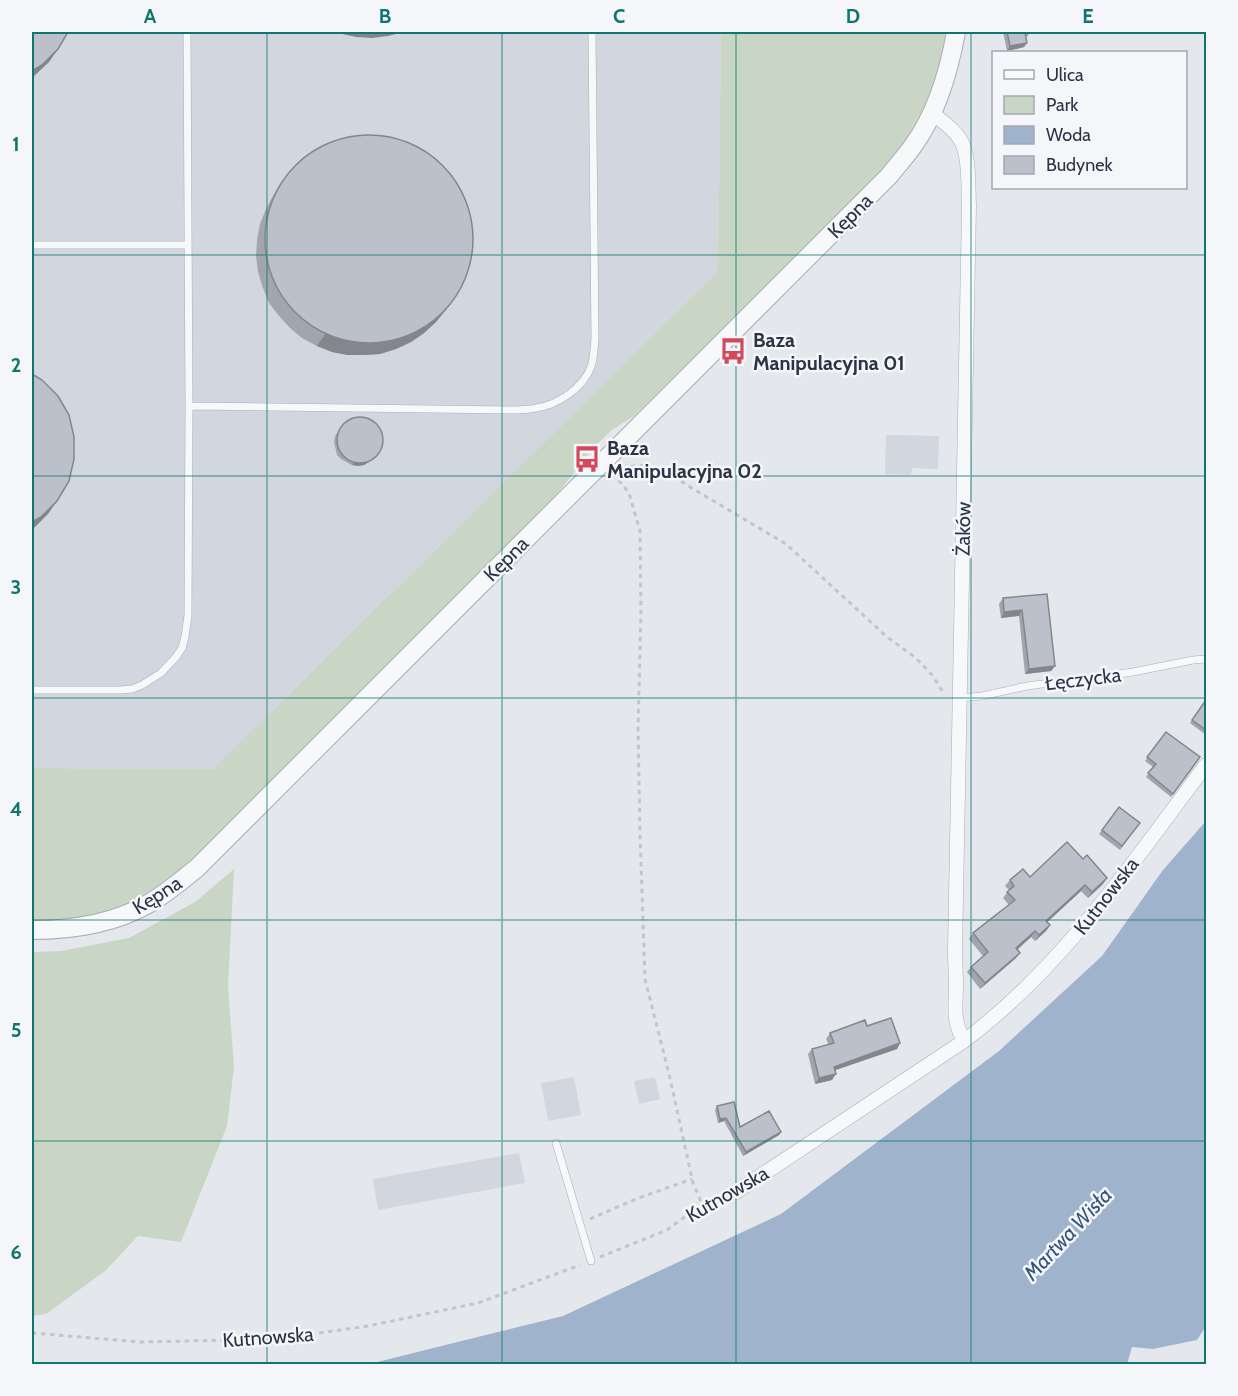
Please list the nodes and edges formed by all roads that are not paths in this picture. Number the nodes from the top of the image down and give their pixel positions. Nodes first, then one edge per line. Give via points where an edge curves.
1 (188, 32) edge
2 (592, 32) edge
3 (956, 32) edge
4 (932, 113) junction
5 (32, 245) edge
6 (188, 245) junction
7 (189, 406) junction
8 (1206, 659) edge
9 (32, 690) edge
10 (959, 698) junction
11 (1206, 765) edge
12 (32, 930) edge
13 (964, 1041) junction
14 (556, 1143) dead end
15 (736, 1192) road end
16 (591, 1261) road end

1 - 6 lane
2 - 7 lane via 595,339 590,368 574,390 550,404 517,410
3 - 4 street via 948,70
4 - 10 street, Żaków via 956,133 964,146 969,206
4 - 12 street, Kępna via 914,145 872,194 197,868 174,888 121,917 82,927
5 - 6 lane
6 - 7 lane
7 - 9 lane via 188,615 182,648 161,673 132,689
8 - 10 lane, Łęczycka
10 - 13 street, Żaków via 954,1010
11 - 13 street, Kutnowska via 1067,945
13 - 15 street, Kutnowska
14 - 16 lane

